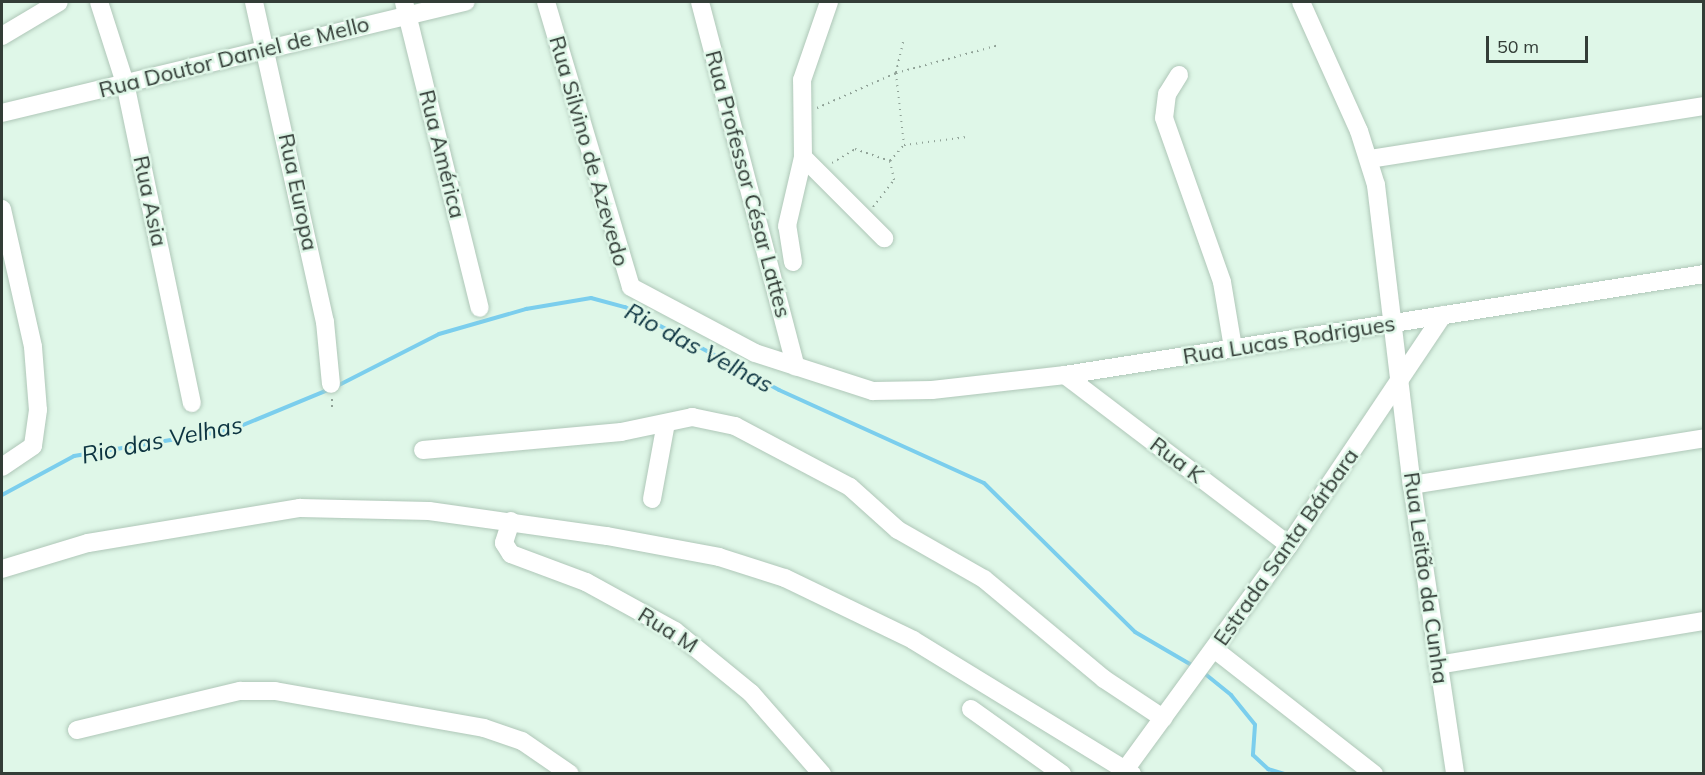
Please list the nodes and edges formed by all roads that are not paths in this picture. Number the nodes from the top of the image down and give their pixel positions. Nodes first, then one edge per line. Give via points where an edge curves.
1 (59, 2) edge
2 (99, 2) edge
3 (254, 2) edge
4 (466, 2) edge
5 (546, 2) edge
6 (700, 2) edge
7 (830, 2) edge
8 (1301, 2) edge
9 (406, 8) edge
10 (2, 36) edge
11 (267, 49) junction
12 (1179, 75) dead end
13 (125, 83) junction
14 (1704, 106) edge
15 (2, 113) edge
16 (803, 157) junction
17 (1370, 159) junction
18 (2, 209) edge
19 (884, 238) dead end
20 (793, 262) dead end
21 (1704, 274) edge
22 (480, 308) dead end
23 (1443, 315) junction
24 (1395, 323) junction
25 (1233, 348) junction
26 (796, 367) junction
27 (1065, 375) junction
28 (1400, 382) junction
29 (331, 391) road end
30 (873, 391) joint
31 (192, 404) dead end
32 (666, 423) junction
33 (1704, 438) edge
34 (423, 450) dead end
35 (2, 467) edge
36 (1412, 485) junction
37 (652, 499) dead end
38 (511, 521) junction
39 (1289, 545) junction
40 (2, 569) edge
41 (1704, 621) edge
42 (1212, 652) junction
43 (1438, 664) junction
44 (971, 709) dead end
45 (1163, 718) junction
46 (77, 730) dead end
47 (1127, 772) edge
48 (570, 774) edge
49 (822, 774) edge
50 (1062, 774) edge
51 (1374, 774) edge
52 (1455, 774) edge

1 - 10 street
2 - 13 street, Rua Asia
3 - 11 street, Rua Europa
4 - 9 street, Rua Doutor Daniel de Mello
5 - 26 street, Rua Silvino de Azevedo via 631,287 647,300
6 - 26 street, Rua Professor César Lattes
7 - 16 street via 808,51 801,115
8 - 17 street, Rua Leitão da Cunha
9 - 11 street, Rua Doutor Daniel de Mello
9 - 22 street, Rua América
11 - 13 street, Rua Doutor Daniel de Mello
11 - 29 street, Rua Europa via 325,322
12 - 25 street via 1167,94 1164,118 1222,282
13 - 15 street, Rua Doutor Daniel de Mello
13 - 31 street, Rua Asia
14 - 17 street
16 - 19 street
16 - 20 street via 786,226
17 - 24 street, Rua Leitão da Cunha
18 - 35 street via 33,347 38,433 22,457
21 - 23 street, Rua Lucas Rodrigues
23 - 24 street, Rua Lucas Rodrigues
23 - 28 street, Estrada Santa Bárbara
24 - 25 street, Rua Lucas Rodrigues
24 - 28 street, Rua Leitão da Cunha
25 - 27 street, Rua Lucas Rodrigues
26 - 30 street, Rua Silvino de Azevedo
27 - 30 street, Rua Lucas Rodrigues via 932,390
27 - 39 street, Rua K
28 - 36 street, Rua Leitão da Cunha
28 - 39 street, Estrada Santa Bárbara
32 - 34 street
32 - 37 street
32 - 45 street via 715,419 818,468 850,487 898,530 984,579 1104,679
33 - 36 street
36 - 43 street, Rua Leitão da Cunha
38 - 40 street via 391,508 300,508 111,538
38 - 47 street via 718,557 785,578 913,640
38 - 49 street, Rua M via 504,543 511,554 586,582 675,631 751,693
39 - 42 street, Estrada Santa Bárbara
41 - 43 street
42 - 45 street, Estrada Santa Bárbara
42 - 51 street
43 - 52 street, Rua Leitão da Cunha
44 - 50 street
45 - 47 street, Estrada Santa Bárbara
46 - 48 street via 240,691 473,725 522,741

